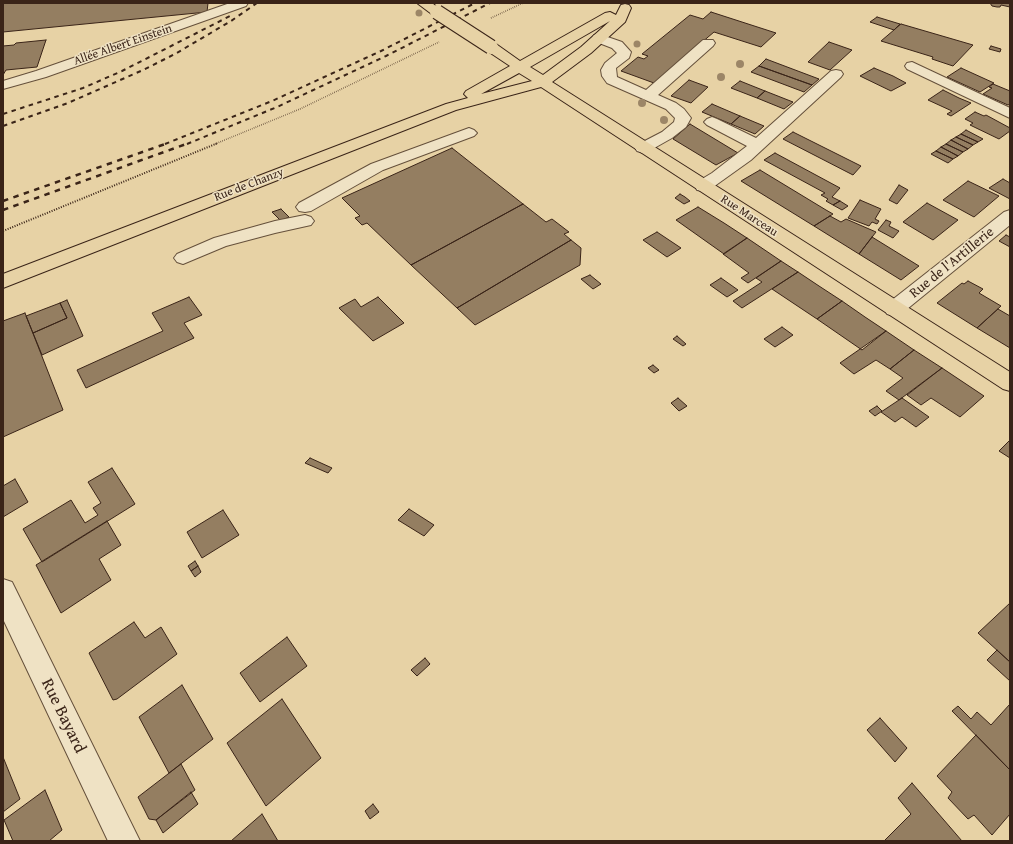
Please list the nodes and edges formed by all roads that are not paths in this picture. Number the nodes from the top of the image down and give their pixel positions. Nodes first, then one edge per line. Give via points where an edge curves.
1 (242, 3) edge
2 (422, 3) edge
3 (629, 6) edge
4 (599, 38) junction
5 (708, 43) dead end
6 (912, 66) dead end
7 (519, 67) junction
8 (836, 74) dead end
9 (543, 82) junction
10 (3, 86) edge
11 (649, 95) junction
12 (451, 107) junction
13 (1010, 114) edge
14 (712, 122) dead end
15 (469, 133) dead end
16 (757, 145) junction
17 (643, 148) junction
18 (703, 186) junction
19 (1010, 216) edge
20 (183, 258) dead end
21 (47, 263) junction
22 (3, 276) edge
23 (3, 281) edge
24 (894, 309) junction
25 (1010, 383) edge
26 (3, 591) edge
27 (124, 841) edge

1 - 10 street, Allée Albert Einstein
2 - 7 main road, Rue Marceau, bridge
3 - 4 main road via 620,19
3 - 7 main road, Rue de Chanzy
4 - 9 main road
4 - 11 street via 616,45 624,52 608,70 612,80
5 - 11 street
6 - 13 street
7 - 9 main road, Rue Marceau
7 - 12 main road, Rue de Chanzy
8 - 16 street
9 - 12 main road, Rue de Chanzy
9 - 17 main road, Rue Marceau
11 - 17 street via 679,112 683,118 681,124 667,135
12 - 21 main road, Rue de Chanzy
14 - 16 street
15 - 20 street via 377,167 305,214 275,227 220,242
16 - 18 street
17 - 18 main road, Rue Marceau
18 - 24 main road, Rue Marceau
19 - 24 street, Rue de l'Artillerie
21 - 22 main road, Rue de Chanzy
21 - 23 main road, Rue de Chanzy
24 - 25 main road, Rue Marceau
26 - 27 street, Rue Bayard

